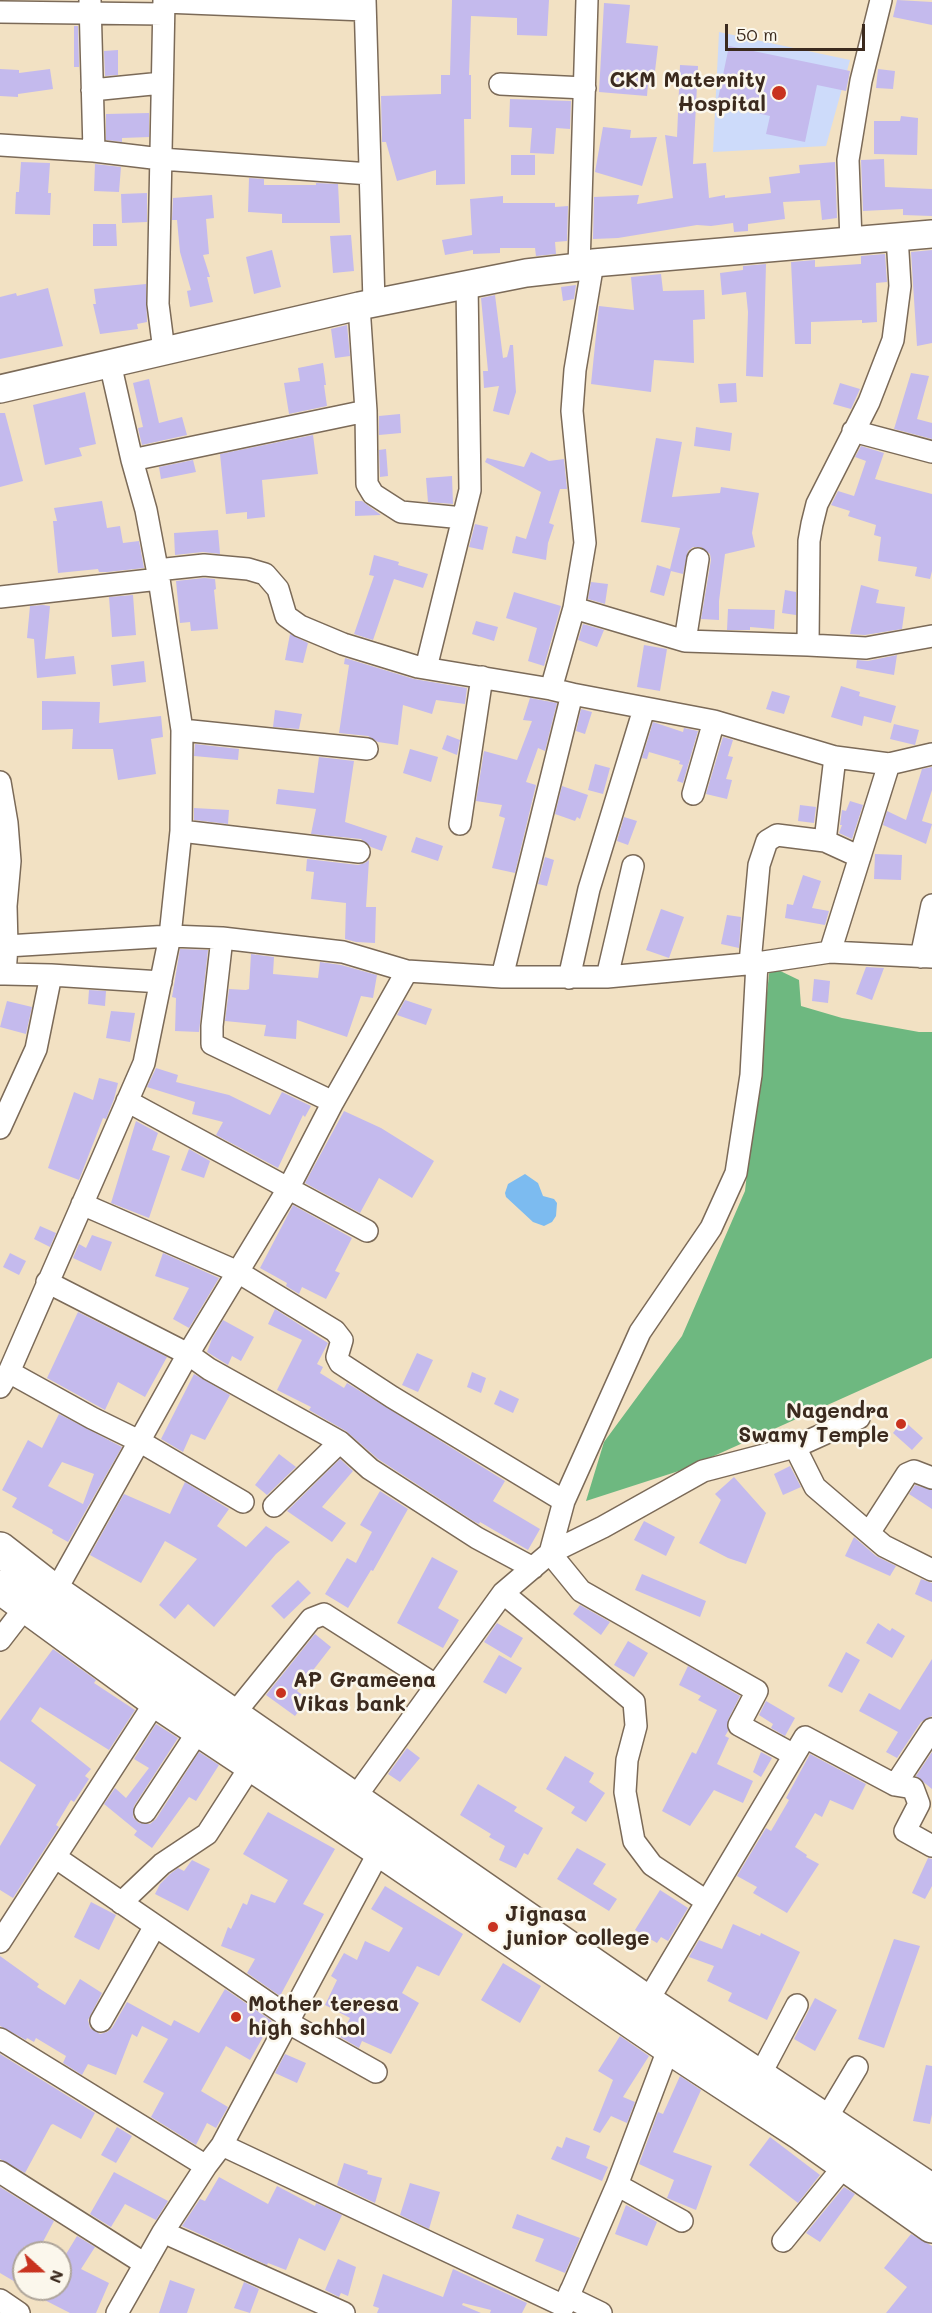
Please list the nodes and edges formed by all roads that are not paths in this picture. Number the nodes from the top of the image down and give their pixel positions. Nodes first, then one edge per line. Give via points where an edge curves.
1 (587, 0) edge
2 (881, 0) edge
3 (164, 5) edge
4 (365, 5) edge
5 (90, 7) edge
6 (0, 12) edge
7 (162, 83) junction
8 (500, 84) dead end
9 (585, 88) junction
10 (92, 90) junction
11 (0, 145) edge
12 (94, 151) junction
13 (161, 159) junction
14 (370, 174) junction
15 (932, 234) edge
16 (897, 236) junction
17 (851, 241) junction
18 (586, 265) junction
19 (467, 283) junction
20 (367, 304) junction
21 (164, 351) junction
22 (110, 363) junction
23 (0, 389) edge
24 (366, 411) junction
25 (853, 431) junction
26 (932, 452) edge
27 (132, 460) junction
28 (464, 518) junction
29 (698, 559) dead end
30 (158, 575) junction
31 (0, 597) edge
32 (574, 608) junction
33 (932, 636) edge
34 (685, 641) junction
35 (808, 645) junction
36 (426, 668) junction
37 (482, 677) junction
38 (562, 692) junction
39 (644, 709) junction
40 (714, 721) junction
41 (182, 730) junction
42 (367, 749) dead end
43 (932, 754) edge
44 (835, 757) junction
45 (889, 764) junction
46 (0, 782) edge
47 (693, 794) dead end
48 (460, 824) dead end
49 (181, 831) junction
50 (825, 841) junction
51 (359, 852) dead end
52 (860, 857) junction
53 (633, 866) dead end
54 (932, 905) edge
55 (3, 906) edge
56 (170, 936) junction
57 (222, 938) junction
58 (8, 946) junction
59 (830, 952) junction
60 (926, 957) edge
61 (753, 963) junction
62 (407, 971) junction
63 (2, 974) edge
64 (51, 975) junction
65 (502, 977) junction
66 (607, 977) junction
67 (569, 978) junction
68 (161, 982) junction
69 (127, 1101) junction
70 (333, 1102) junction
71 (0, 1128) edge
72 (288, 1188) junction
73 (82, 1204) junction
74 (367, 1232) dead end
75 (238, 1272) junction
76 (47, 1282) junction
77 (188, 1354) junction
78 (5, 1380) edge
79 (859, 1418) dead end
80 (139, 1441) junction
81 (340, 1442) junction
82 (795, 1447) junction
83 (932, 1478) edge
84 (564, 1501) junction
85 (243, 1502) dead end
86 (274, 1506) dead end
87 (869, 1533) junction
88 (0, 1549) edge
89 (550, 1553) junction
90 (533, 1568) junction
91 (932, 1570) edge
92 (0, 1587) edge
93 (503, 1593) junction
94 (41, 1599) junction
95 (0, 1640) edge
96 (434, 1684) junction
97 (156, 1701) junction
98 (216, 1727) junction
99 (932, 1729) edge
100 (794, 1755) junction
101 (252, 1764) junction
102 (895, 1785) junction
103 (354, 1798) junction
104 (145, 1812) dead end
105 (932, 1846) edge
106 (380, 1850) junction
107 (55, 1857) junction
108 (706, 1901) junction
109 (122, 1903) junction
110 (500, 1916) junction
111 (7, 1917) edge
112 (155, 1926) junction
113 (0, 1942) edge
114 (647, 2002) junction
115 (797, 2005) dead end
116 (289, 2020) junction
117 (101, 2021) dead end
118 (0, 2039) edge
119 (669, 2048) junction
120 (857, 2067) dead end
121 (376, 2072) dead end
122 (760, 2075) junction
123 (826, 2119) junction
124 (222, 2145) junction
125 (845, 2165) junction
126 (206, 2166) junction
127 (0, 2172) edge
128 (617, 2185) junction
129 (932, 2191) edge
130 (682, 2221) dead end
131 (932, 2226) edge
132 (164, 2232) junction
133 (783, 2241) dead end
134 (145, 2264) junction
135 (0, 2300) edge
136 (566, 2302) edge
137 (19, 2313) edge
138 (117, 2313) edge
139 (344, 2313) edge
140 (601, 2313) edge

1 - 9 street
2 - 17 street via 861,81 848,160
3 - 4 street
3 - 5 street
3 - 7 street
4 - 14 street
5 - 6 street
5 - 10 street
7 - 10 street
7 - 13 street
8 - 9 street
9 - 18 street
10 - 12 street
11 - 12 street
12 - 13 street
13 - 14 street
13 - 21 street via 158,304
14 - 20 street
15 - 16 street
16 - 17 street
16 - 25 street via 900,286 893,340
17 - 18 street
18 - 19 street
18 - 32 street via 572,411 585,543
19 - 20 street
19 - 28 street via 470,490
20 - 21 street
20 - 24 street
21 - 22 street
22 - 23 street
22 - 27 street
24 - 27 street
24 - 28 street via 367,484 373,494 401,512
25 - 26 street
25 - 35 street via 817,504 812,524
27 - 30 street
28 - 36 street
29 - 34 street
30 - 31 street
30 - 36 street via 204,565 265,574 278,589 286,616 300,626 343,644
30 - 41 street
32 - 34 street
32 - 38 street
33 - 35 street via 866,648
34 - 35 street
36 - 37 street
37 - 38 street
37 - 48 street
38 - 39 street
38 - 65 street
39 - 40 street
39 - 67 street via 589,889
40 - 44 street
40 - 47 street
41 - 42 street
41 - 49 street
43 - 45 street
44 - 45 street
44 - 50 street
45 - 52 street
46 - 55 street via 10,861
49 - 51 street
49 - 56 street
50 - 52 street
50 - 61 street via 777,835 767,841 759,865
52 - 59 street
53 - 66 street
54 - 60 street
55 - 58 street
56 - 57 street
56 - 58 street
56 - 68 street
57 - 62 street via 343,952
57 - 70 street via 212,1044
58 - 63 street
59 - 60 street
59 - 61 street
61 - 66 street
61 - 84 street via 752,1075 736,1173 711,1228 640,1332
62 - 65 street
62 - 70 street
63 - 64 street
64 - 68 street
64 - 71 street via 36,1049
65 - 67 street
66 - 67 street
68 - 69 street via 144,1063
69 - 72 street
69 - 73 street
70 - 72 street
72 - 74 street
72 - 75 street
73 - 75 street
73 - 76 street
75 - 77 street
75 - 84 street via 336,1331 342,1340 337,1357 340,1364
76 - 77 street
76 - 78 street
77 - 80 street
77 - 81 street
78 - 80 street
79 - 82 street
80 - 85 street
80 - 94 street
81 - 86 street
81 - 90 street via 370,1469 477,1538
82 - 87 street via 815,1487
82 - 89 street via 703,1471
83 - 87 street via 914,1470 907,1474
84 - 89 street
87 - 91 street via 884,1546
88 - 94 highway
89 - 90 street
89 - 100 street via 581,1591 756,1691 740,1725
90 - 93 street
92 - 94 highway
93 - 96 street
93 - 108 street via 634,1702 636,1726 627,1760 625,1792 634,1841 652,1865
94 - 95 street
94 - 97 highway
94 - 98 highway
96 - 98 street via 324,1614 310,1619
96 - 103 street
97 - 98 highway
97 - 107 street
98 - 101 highway
98 - 103 highway
98 - 104 street
99 - 102 street
100 - 102 street via 805,1737
100 - 108 street
101 - 106 highway
101 - 109 street via 207,1834 162,1864
102 - 105 street via 912,1788 919,1804 905,1831
103 - 110 highway
106 - 110 highway
106 - 116 street
107 - 109 street
107 - 111 street
108 - 114 street
109 - 112 street
110 - 114 highway
110 - 119 highway
111 - 113 street
112 - 116 street
112 - 117 street
114 - 122 highway
115 - 122 street
116 - 121 street
116 - 124 street
118 - 126 street
119 - 125 highway
119 - 128 street
120 - 123 street
122 - 123 highway
123 - 129 highway
124 - 126 street
124 - 136 street
125 - 131 highway
125 - 133 street
126 - 132 street
127 - 134 street
128 - 130 street
128 - 136 street
132 - 134 street
132 - 139 street
134 - 138 street
135 - 137 street
136 - 140 street

